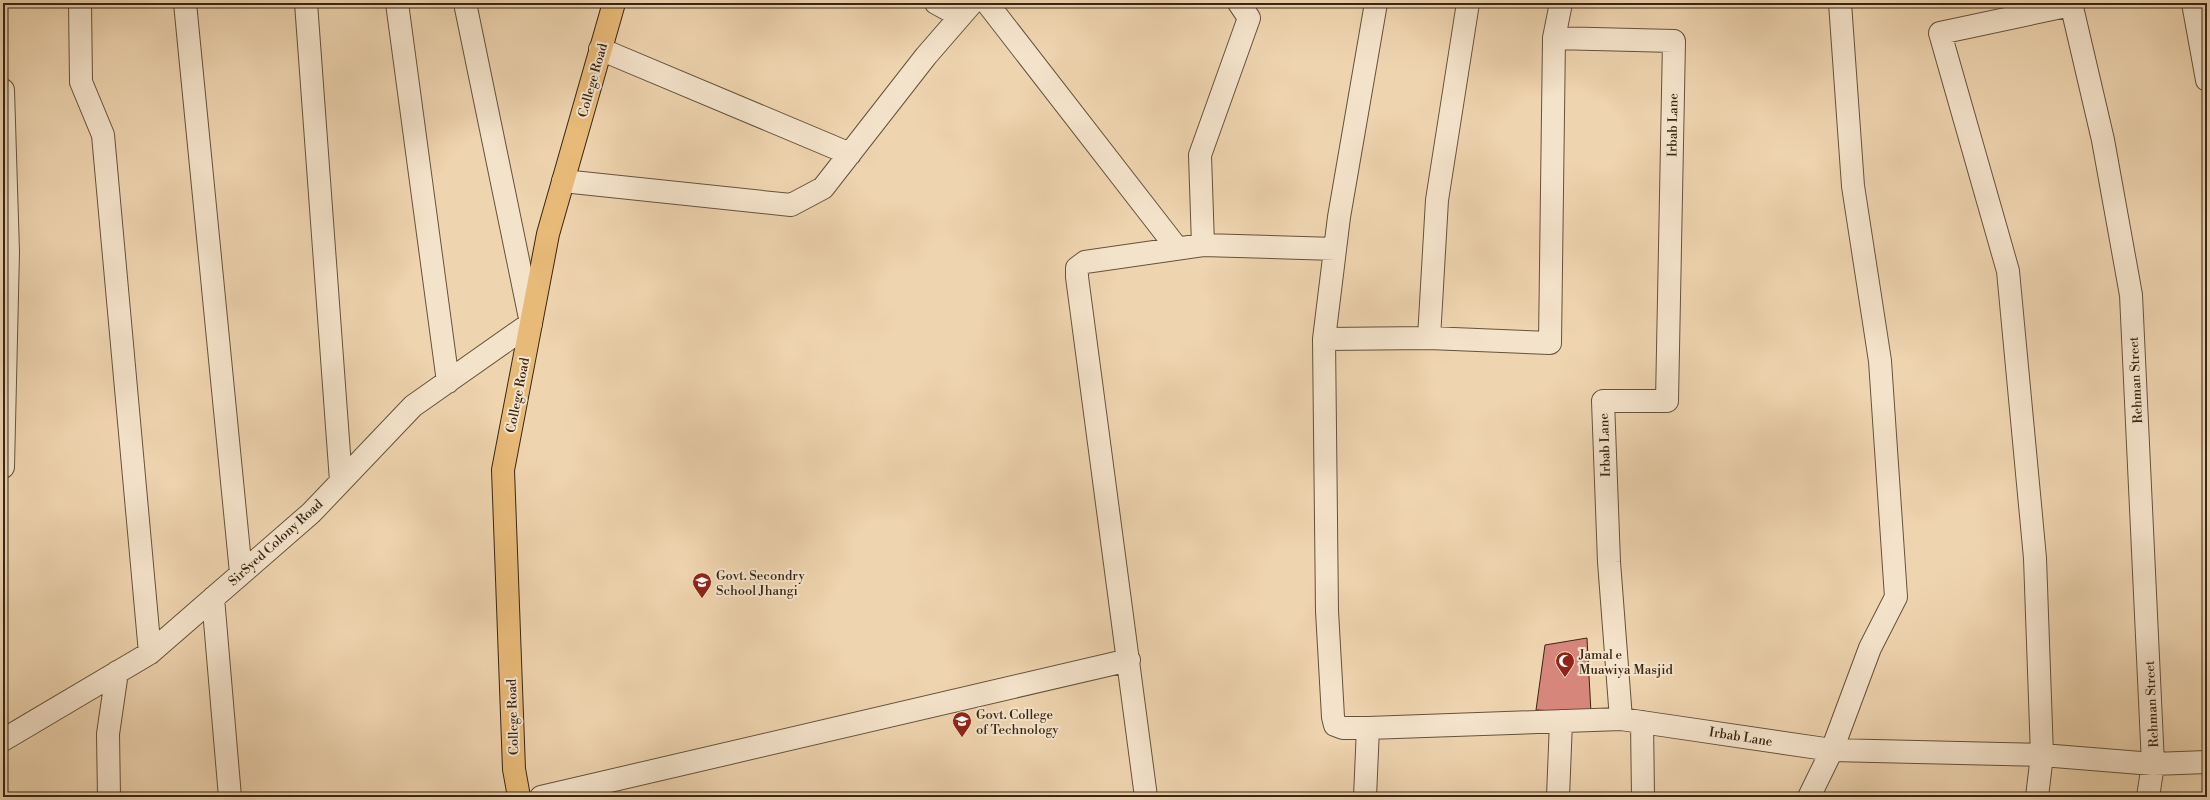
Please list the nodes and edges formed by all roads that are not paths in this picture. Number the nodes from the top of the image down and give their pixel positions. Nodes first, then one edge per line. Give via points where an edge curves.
1 (80, 3) edge
2 (185, 3) edge
3 (306, 3) edge
4 (397, 3) edge
5 (465, 3) edge
6 (614, 3) edge
7 (936, 3) edge
8 (987, 3) edge
9 (1376, 3) edge
10 (1468, 3) edge
11 (1561, 3) edge
12 (1840, 3) edge
13 (2193, 3) edge
14 (2071, 4) edge
15 (1247, 8) edge
16 (966, 10) edge
17 (1554, 38) junction
18 (600, 49) junction
19 (2207, 80) edge
20 (3, 90) edge
21 (850, 154) junction
22 (563, 182) junction
23 (1203, 245) junction
24 (1177, 248) junction
25 (1335, 249) junction
26 (531, 323) junction
27 (1324, 338) junction
28 (1429, 338) junction
29 (448, 382) junction
30 (3, 467) edge
31 (341, 482) junction
32 (242, 573) junction
33 (213, 598) junction
34 (150, 653) junction
35 (1129, 660) junction
36 (117, 672) junction
37 (1621, 719) junction
38 (1561, 721) junction
39 (1642, 722) junction
40 (1368, 728) junction
41 (3, 740) edge
42 (1832, 750) junction
43 (2042, 756) junction
44 (2207, 762) edge
45 (2154, 764) junction
46 (109, 797) edge
47 (230, 797) edge
48 (519, 797) edge
49 (541, 797) edge
50 (1146, 797) edge
51 (1365, 797) edge
52 (1558, 797) edge
53 (1643, 797) edge
54 (1809, 797) edge
55 (2038, 797) edge
56 (2148, 797) edge

1 - 34 street via 81,82 103,135
2 - 32 street
3 - 31 street
4 - 29 street
5 - 26 street
6 - 18 main road, College Road
7 - 16 street
8 - 24 street
9 - 25 street
10 - 28 street via 1437,200
11 - 17 street
12 - 42 street via 1853,186 1880,361 1896,597 1870,648
13 - 19 street
14 - 43 street via 1940,33 2008,271 2035,558
14 - 45 street, Rehman Street via 2103,140 2131,295
15 - 23 street via 1200,155
16 - 21 street via 926,56
17 - 28 street via 1550,343
17 - 37 street, Irbab Lane via 1674,41 1667,401 1603,401 1608,562
18 - 21 street
18 - 22 main road, College Road
20 - 30 street via 8,252
21 - 22 street via 823,188 791,205
22 - 26 main road, College Road via 548,234
23 - 24 street
23 - 25 street
24 - 35 street via 1085,262 1077,268
25 - 27 street
26 - 29 street, SirSyed Colony Road
26 - 48 main road, College Road via 503,470 514,769
27 - 28 street
27 - 40 street via 1327,611 1332,717 1335,725 1343,728
29 - 31 street, SirSyed Colony Road via 413,406
31 - 32 street, SirSyed Colony Road via 311,513
32 - 33 street, SirSyed Colony Road
33 - 34 street, SirSyed Colony Road
33 - 47 street
34 - 36 street, SirSyed Colony Road
35 - 49 street
35 - 50 street
36 - 41 street, SirSyed Colony Road
36 - 46 street via 108,734
37 - 38 street
37 - 39 street, Irbab Lane
38 - 40 street
38 - 52 street
39 - 42 street, Irbab Lane
39 - 53 street
40 - 51 street
42 - 43 street, Irbab Lane
42 - 54 street
43 - 45 street, Irbab Lane
43 - 55 street
44 - 45 street, Irbab Lane
45 - 56 street, Rehman Street

